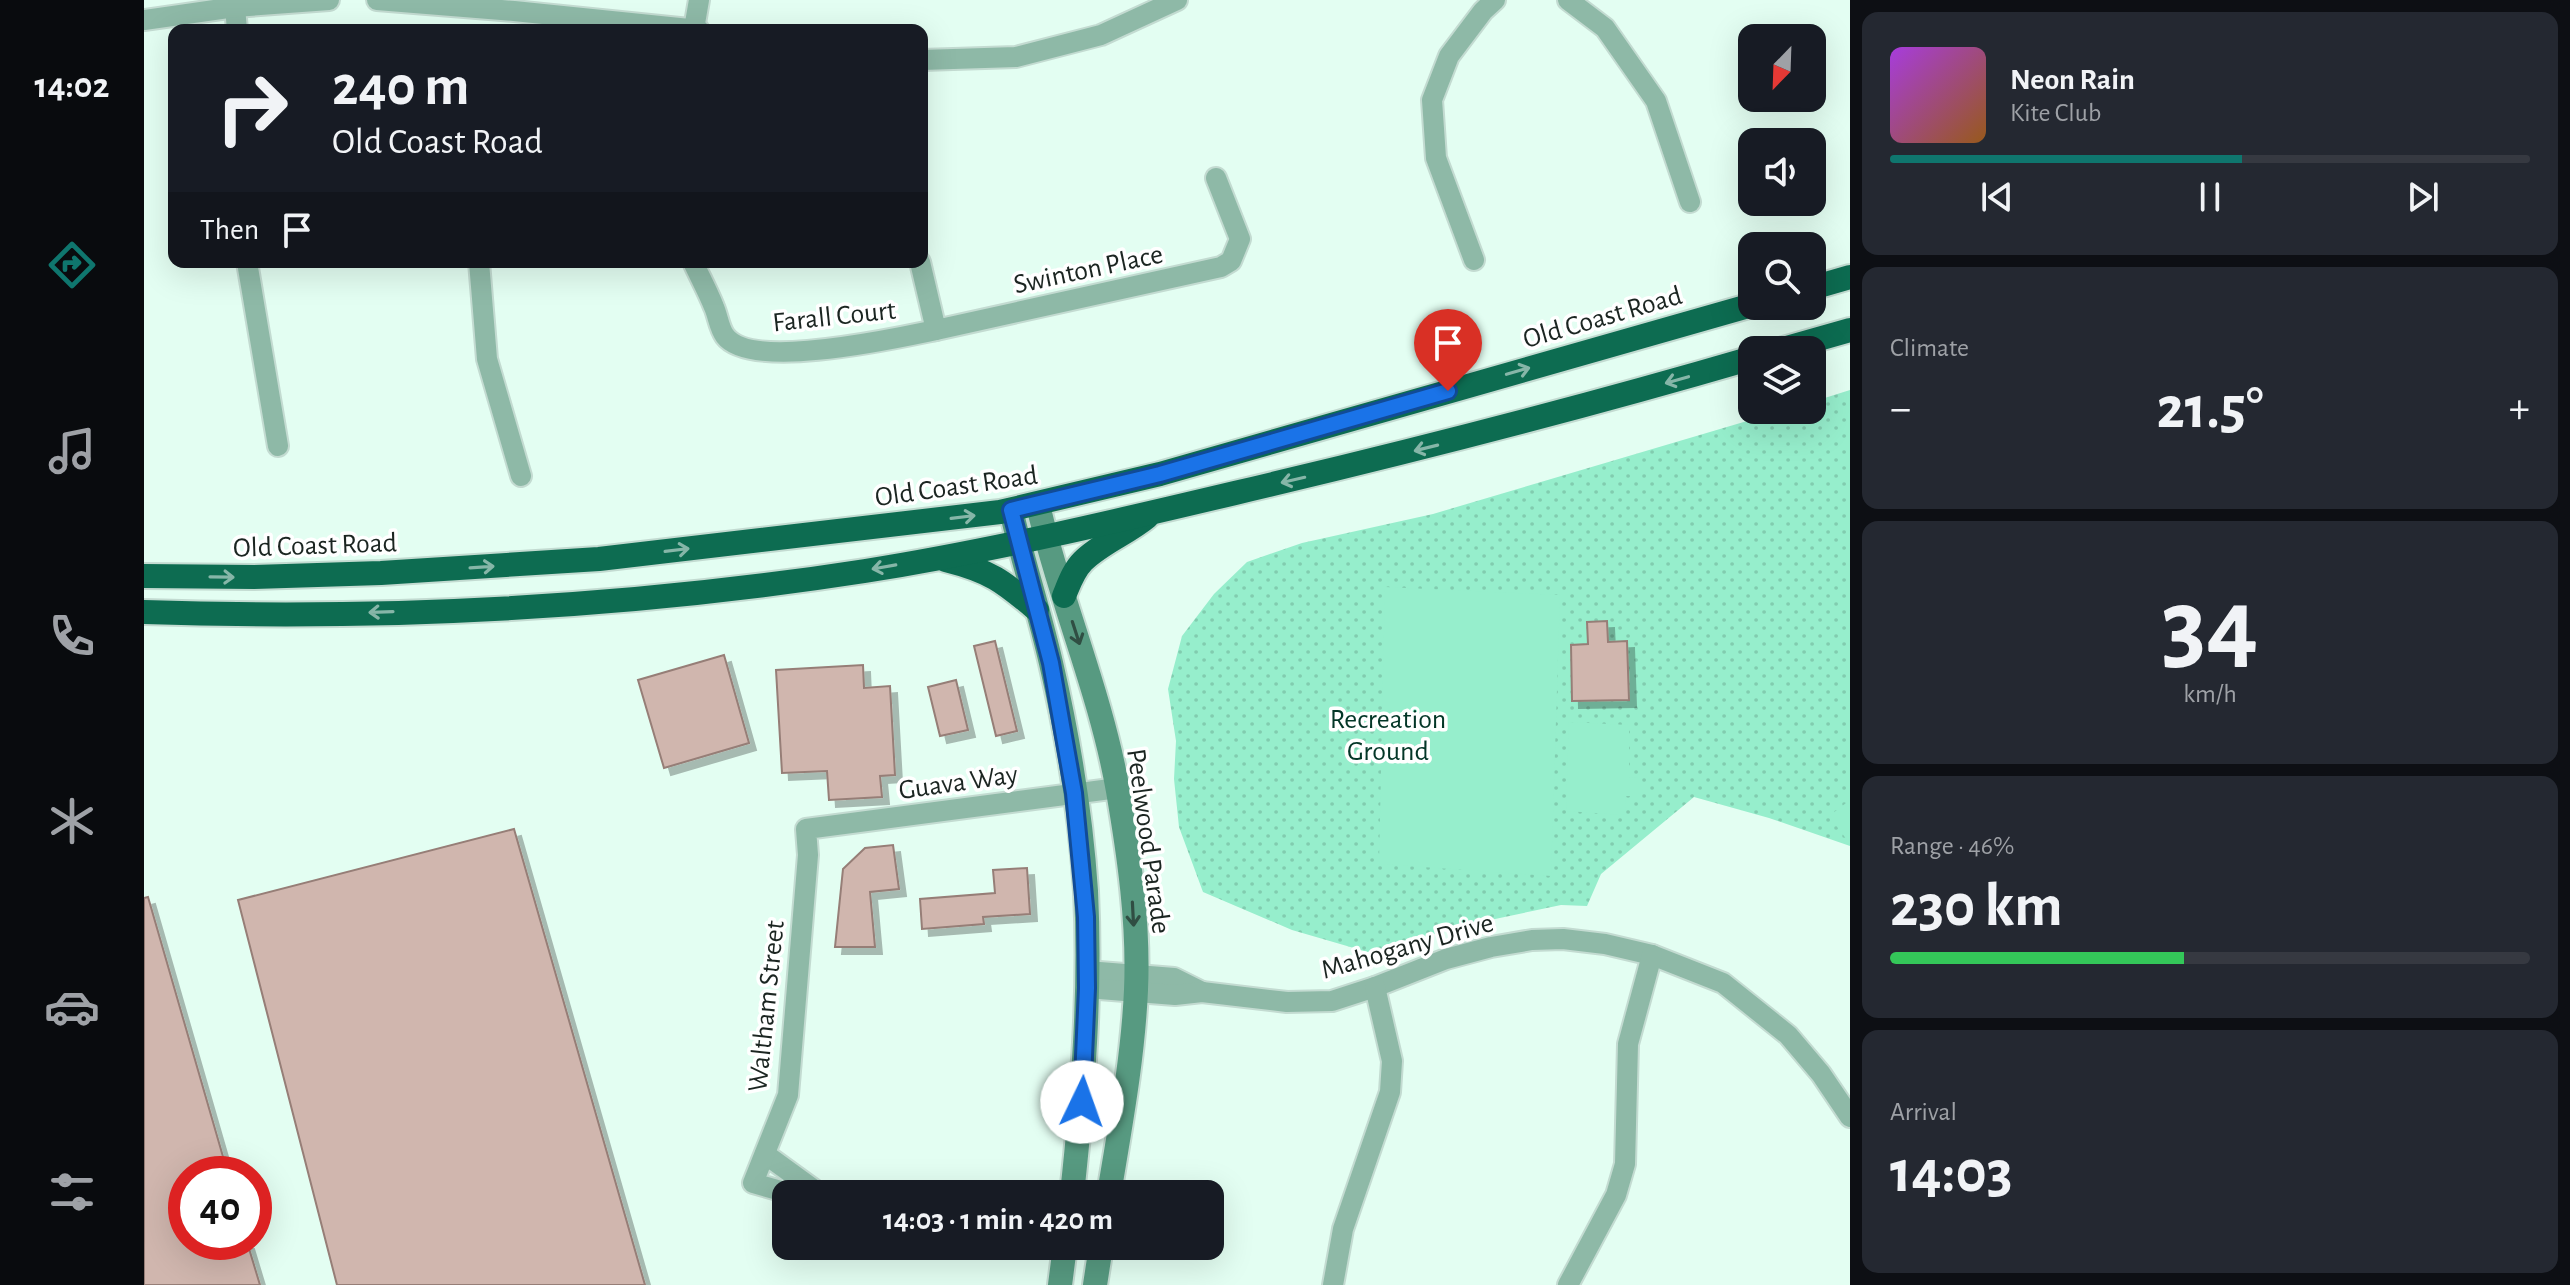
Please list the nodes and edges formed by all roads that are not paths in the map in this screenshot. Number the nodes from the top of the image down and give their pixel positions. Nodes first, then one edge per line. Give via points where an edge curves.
1 (329, 0) edge
2 (377, 0) edge
3 (699, 0) edge
4 (1177, 0) edge
5 (1495, 0) edge
6 (1568, 0) edge
7 (235, 7) junction
8 (144, 20) edge
9 (514, 20) edge
10 (236, 24) edge
11 (587, 24) edge
12 (697, 24) edge
13 (928, 60) edge
14 (1216, 178) dead end
15 (1690, 202) dead end
16 (1474, 260) dead end
17 (248, 268) edge
18 (479, 268) edge
19 (696, 268) edge
20 (921, 268) edge
21 (1850, 277) edge
22 (1826, 284) edge
23 (1738, 309) edge
24 (936, 330) junction
25 (1850, 330) edge
26 (1826, 337) edge
27 (1738, 362) edge
28 (278, 446) dead end
29 (521, 476) dead end
30 (1038, 505) junction
31 (1011, 510) junction
32 (1152, 513) junction
33 (1045, 537) junction
34 (1019, 543) junction
35 (937, 558) junction
36 (144, 576) edge
37 (1064, 596) junction
38 (1037, 610) junction
39 (144, 612) edge
40 (1118, 788) junction
41 (1074, 793) junction
42 (806, 829) joint
43 (1652, 955) junction
44 (1087, 980) junction
45 (1136, 983) junction
46 (1375, 987) junction
47 (1850, 1117) edge
48 (765, 1154) junction
49 (801, 1180) edge
50 (1074, 1180) edge
51 (1111, 1180) edge
52 (772, 1188) edge
53 (1063, 1260) edge
54 (1098, 1260) edge
55 (1094, 1280) edge
56 (1060, 1285) edge
57 (1333, 1285) edge
58 (1568, 1285) edge

1 - 7 street
2 - 9 street
3 - 12 street
4 - 13 street via 1101,35 1016,57
5 - 16 street via 1449,56 1432,100 1436,158
6 - 15 street via 1605,28 1656,101
7 - 8 street
7 - 10 street
9 - 11 street
14 - 24 street, Swinton Place via 1240,239 1231,261 1221,267
17 - 28 street
18 - 29 street via 487,359
19 - 24 street, Farall Court via 725,337 738,346 808,352
20 - 24 street
21 - 22 highway
30 -> 23 highway, Old Coast Road
25 - 26 highway
27 -> 32 highway via 1430,447
30 - 31 highway, Old Coast Road
30 - 33 street, Peelwood Parade
31 - 34 street
36 -> 31 highway, Old Coast Road via 381,573 599,559
32 - 33 highway
32 - 37 highway via 1083,561
33 - 34 highway
33 - 37 street, Peelwood Parade
34 - 35 highway
34 - 38 street
35 - 38 highway via 1001,579
35 -> 39 highway via 599,603 349,613
37 -> 40 street, Peelwood Parade
38 - 41 street
40 - 41 street, Guava Way
40 -> 45 street, Peelwood Parade via 1131,880
41 - 42 street, Guava Way
41 - 44 street via 1085,889
42 - 48 street, Waltham Street via 788,1095
43 - 46 street, Mahogany Drive via 1563,939 1532,940 1446,959
43 - 47 street, Mahogany Drive via 1723,983 1755,1006 1788,1035
43 - 58 street via 1628,1044 1625,1164 1616,1195
44 - 45 street, Mahogany Drive
44 - 50 street
45 - 46 street, Mahogany Drive via 1174,978 1202,992 1302,1002 1332,1001
45 - 51 street, Peelwood Parade
46 - 57 street via 1392,1061 1390,1092 1343,1229
48 - 49 street
48 - 52 street, Waltham Street via 753,1183
53 - 56 street
54 - 55 street

